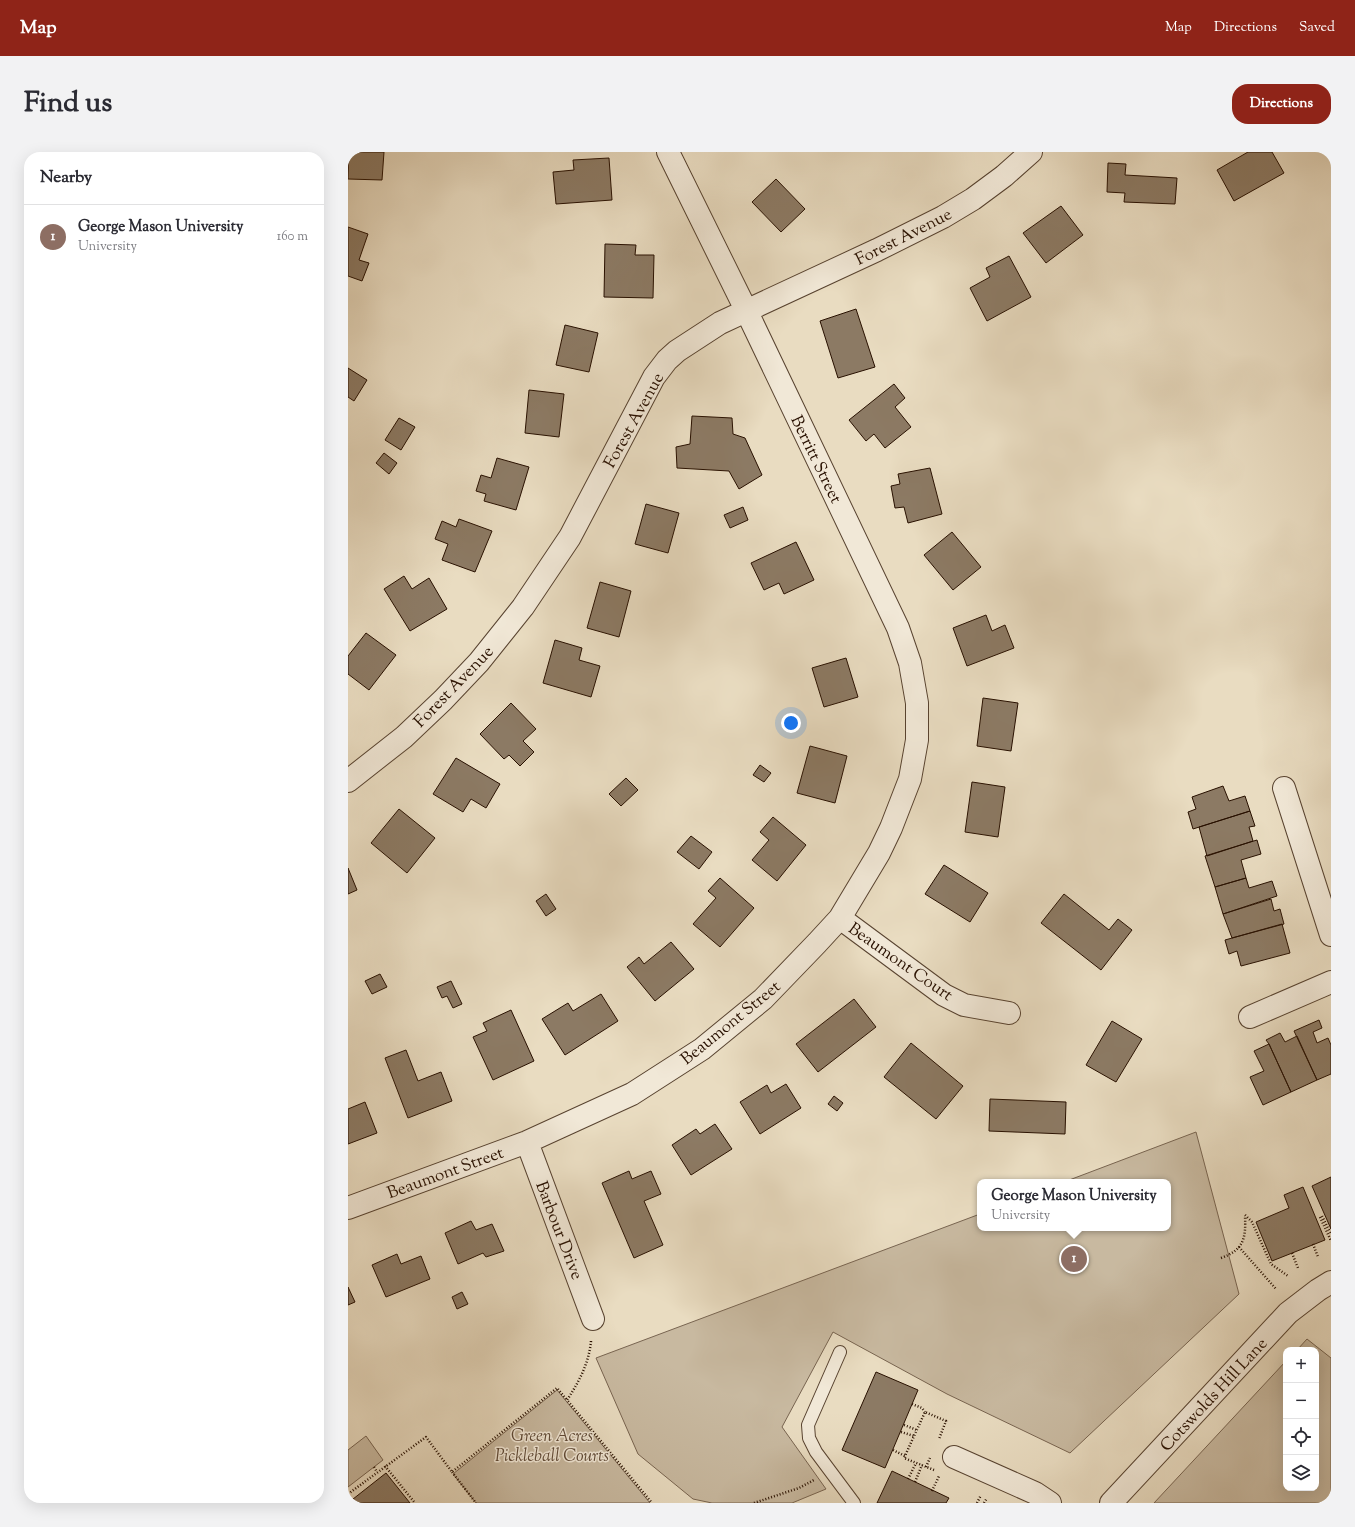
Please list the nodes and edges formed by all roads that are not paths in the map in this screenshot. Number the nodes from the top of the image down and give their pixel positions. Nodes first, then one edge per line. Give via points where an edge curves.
1 (668, 152) edge
2 (1031, 152) edge
3 (746, 312) junction
4 (910, 779) joint
5 (348, 782) edge
6 (1284, 788) dead end
7 (840, 918) junction
8 (1331, 935) edge
9 (1331, 982) edge
10 (1009, 1012) dead end
11 (1250, 1017) dead end
12 (527, 1142) junction
13 (348, 1208) edge
14 (1327, 1292) edge
15 (593, 1319) road end
16 (840, 1352) dead end
17 (954, 1457) dead end
18 (1038, 1500) edge
19 (854, 1503) edge
20 (1111, 1503) edge

1 - 3 street, Berritt Street
2 - 3 street, Forest Avenue via 986,190 943,217
3 - 4 street, Berritt Street via 898,628 910,663 916,703 917,740
3 - 5 street, Forest Avenue via 720,323 668,360 654,377 570,537 523,607 479,662 443,700
4 - 7 street, Beaumont Street via 879,853
6 - 8 street
7 - 10 street, Beaumont Court via 944,995 964,1005
7 - 12 street, Beaumont Street via 763,999 702,1049 632,1094
9 - 11 street
12 - 13 street, Beaumont Street
12 - 15 street, Barbour Drive
14 - 20 street, Cotswolds Hill Lane via 1288,1313
16 - 19 lane via 808,1425 809,1438 816,1452
17 - 18 street

